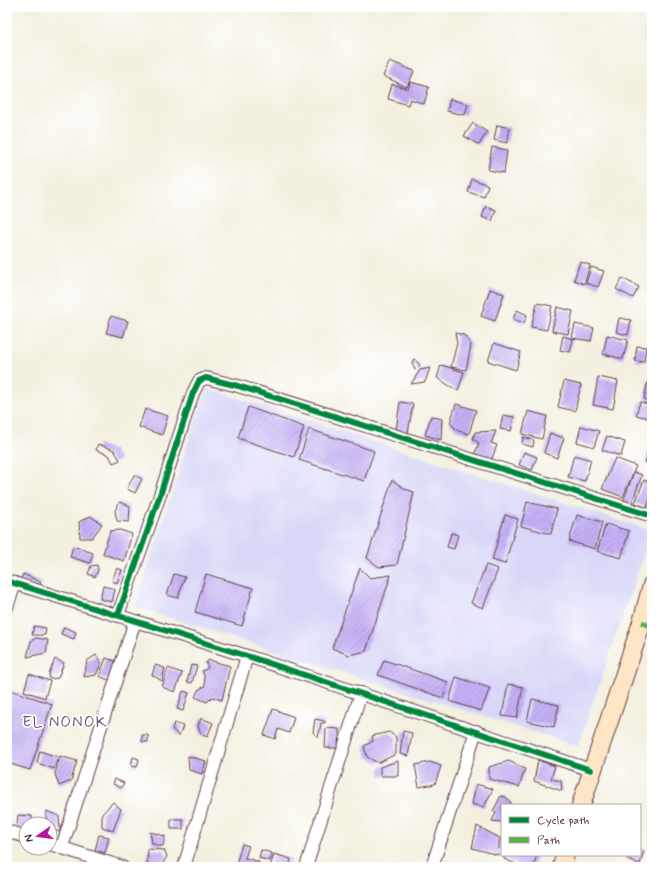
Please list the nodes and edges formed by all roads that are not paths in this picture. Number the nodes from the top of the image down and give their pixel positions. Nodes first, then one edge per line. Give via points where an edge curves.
1 (652, 516) edge
2 (11, 582) edge
3 (652, 585) edge
4 (7, 607) edge
5 (118, 615) junction
6 (135, 622) junction
7 (247, 656) junction
8 (361, 693) junction
9 (476, 731) junction
10 (591, 770) junction
11 (580, 804) edge
12 (7, 831) edge
13 (18, 834) edge
14 (58, 846) edge
15 (62, 847) junction
16 (565, 856) edge
17 (122, 867) edge
18 (184, 867) edge
19 (306, 867) edge
20 (432, 867) edge
21 (562, 867) edge

1 - 5 street via 206,378 199,381 193,393
2 - 4 street
2 - 5 street
3 - 10 street via 642,622
5 - 6 street
6 - 7 street
6 - 15 street
7 - 8 street
7 - 18 street
8 - 9 street
8 - 19 street
9 - 10 street
9 - 20 street
10 - 11 street
12 - 13 street
14 - 15 street
15 - 17 street
16 - 21 street

